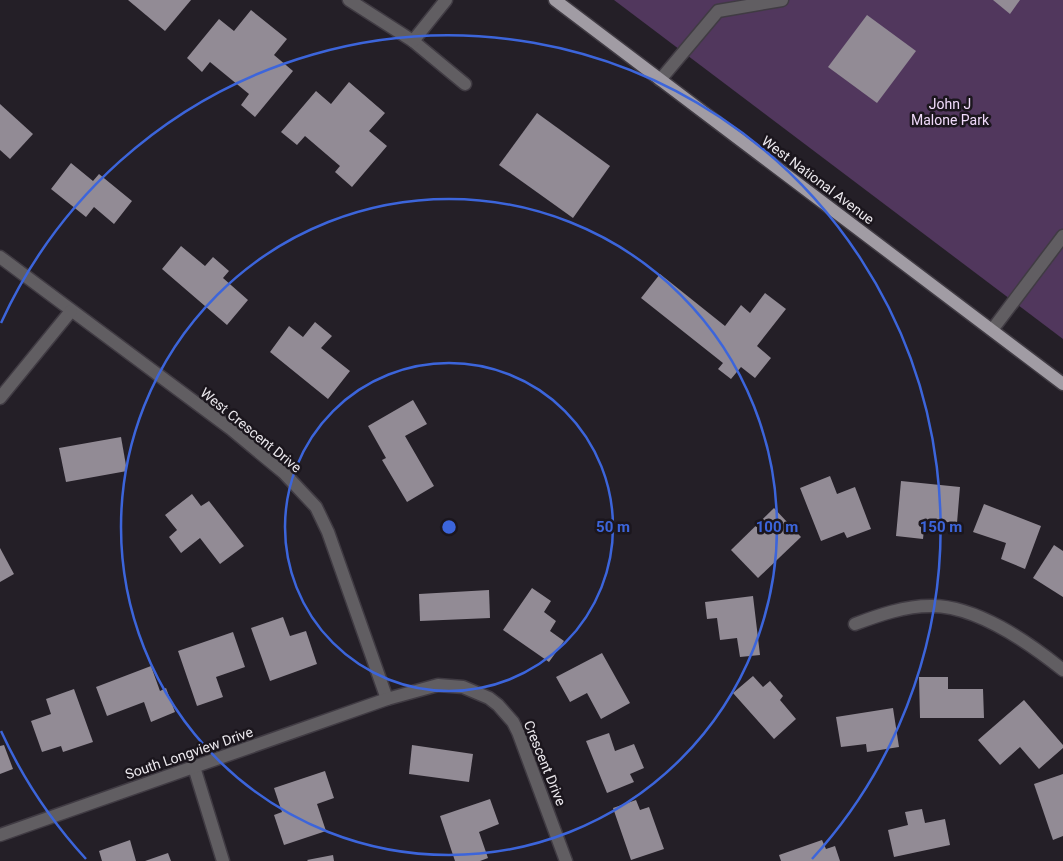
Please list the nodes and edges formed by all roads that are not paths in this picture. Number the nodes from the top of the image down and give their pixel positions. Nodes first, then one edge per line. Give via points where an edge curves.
1 (349, 0) edge
2 (446, 0) edge
3 (555, 0) edge
4 (782, 0) edge
5 (413, 41) junction
6 (660, 80) junction
7 (465, 84) dead end
8 (1063, 236) edge
9 (0, 257) edge
10 (71, 311) junction
11 (992, 330) junction
12 (1063, 384) edge
13 (0, 398) edge
14 (855, 624) dead end
15 (1063, 670) edge
16 (388, 699) junction
17 (194, 767) junction
18 (0, 835) edge
19 (223, 861) edge
20 (566, 861) edge

1 - 5 street
2 - 5 street
3 - 6 main road, West National Avenue
4 - 6 street via 718,11
5 - 7 street
6 - 11 main road, West National Avenue
8 - 11 street
9 - 10 street, West Crescent Drive
10 - 13 street
10 - 16 street, West Crescent Drive via 231,429 284,473 316,507
11 - 12 main road, West National Avenue
14 - 15 street via 914,607 950,607 988,621 1037,650
16 - 17 street, South Longview Drive
16 - 20 street, Crescent Drive via 438,685 463,687 498,704 518,732
17 - 18 street, South Longview Drive
17 - 19 street

